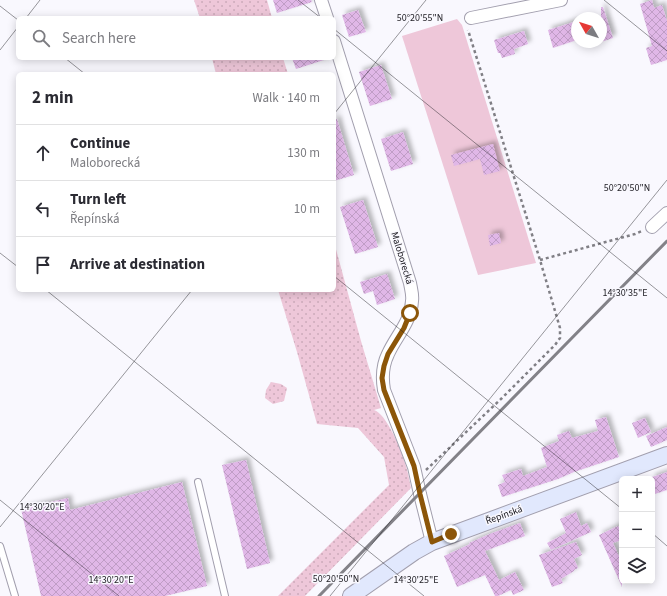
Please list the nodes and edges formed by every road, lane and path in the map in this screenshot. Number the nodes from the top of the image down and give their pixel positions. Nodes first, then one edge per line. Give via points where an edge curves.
1 (321, 0) edge
2 (561, 0) edge
3 (326, 16) edge
4 (471, 18) dead end
5 (468, 30) dead end
6 (336, 46) edge
7 (667, 213) edge
8 (652, 227) joint
9 (540, 260) junction
10 (667, 455) edge
11 (416, 478) junction
12 (198, 482) dead end
13 (432, 542) junction
14 (0, 546) edge
15 (15, 596) edge
16 (225, 596) edge
17 (351, 596) edge

1 - 3 street
2 - 4 street
5 - 9 path
6 - 11 street, Maloborecká via 410,283 413,300 410,313 388,354 382,378
7 - 8 street
8 - 9 path
9 - 11 path via 560,328 560,338 502,398
10 - 13 street, Řepínská
11 - 13 street, Maloborecká
12 - 16 lane
13 - 17 street, Řepínská
14 - 15 lane

